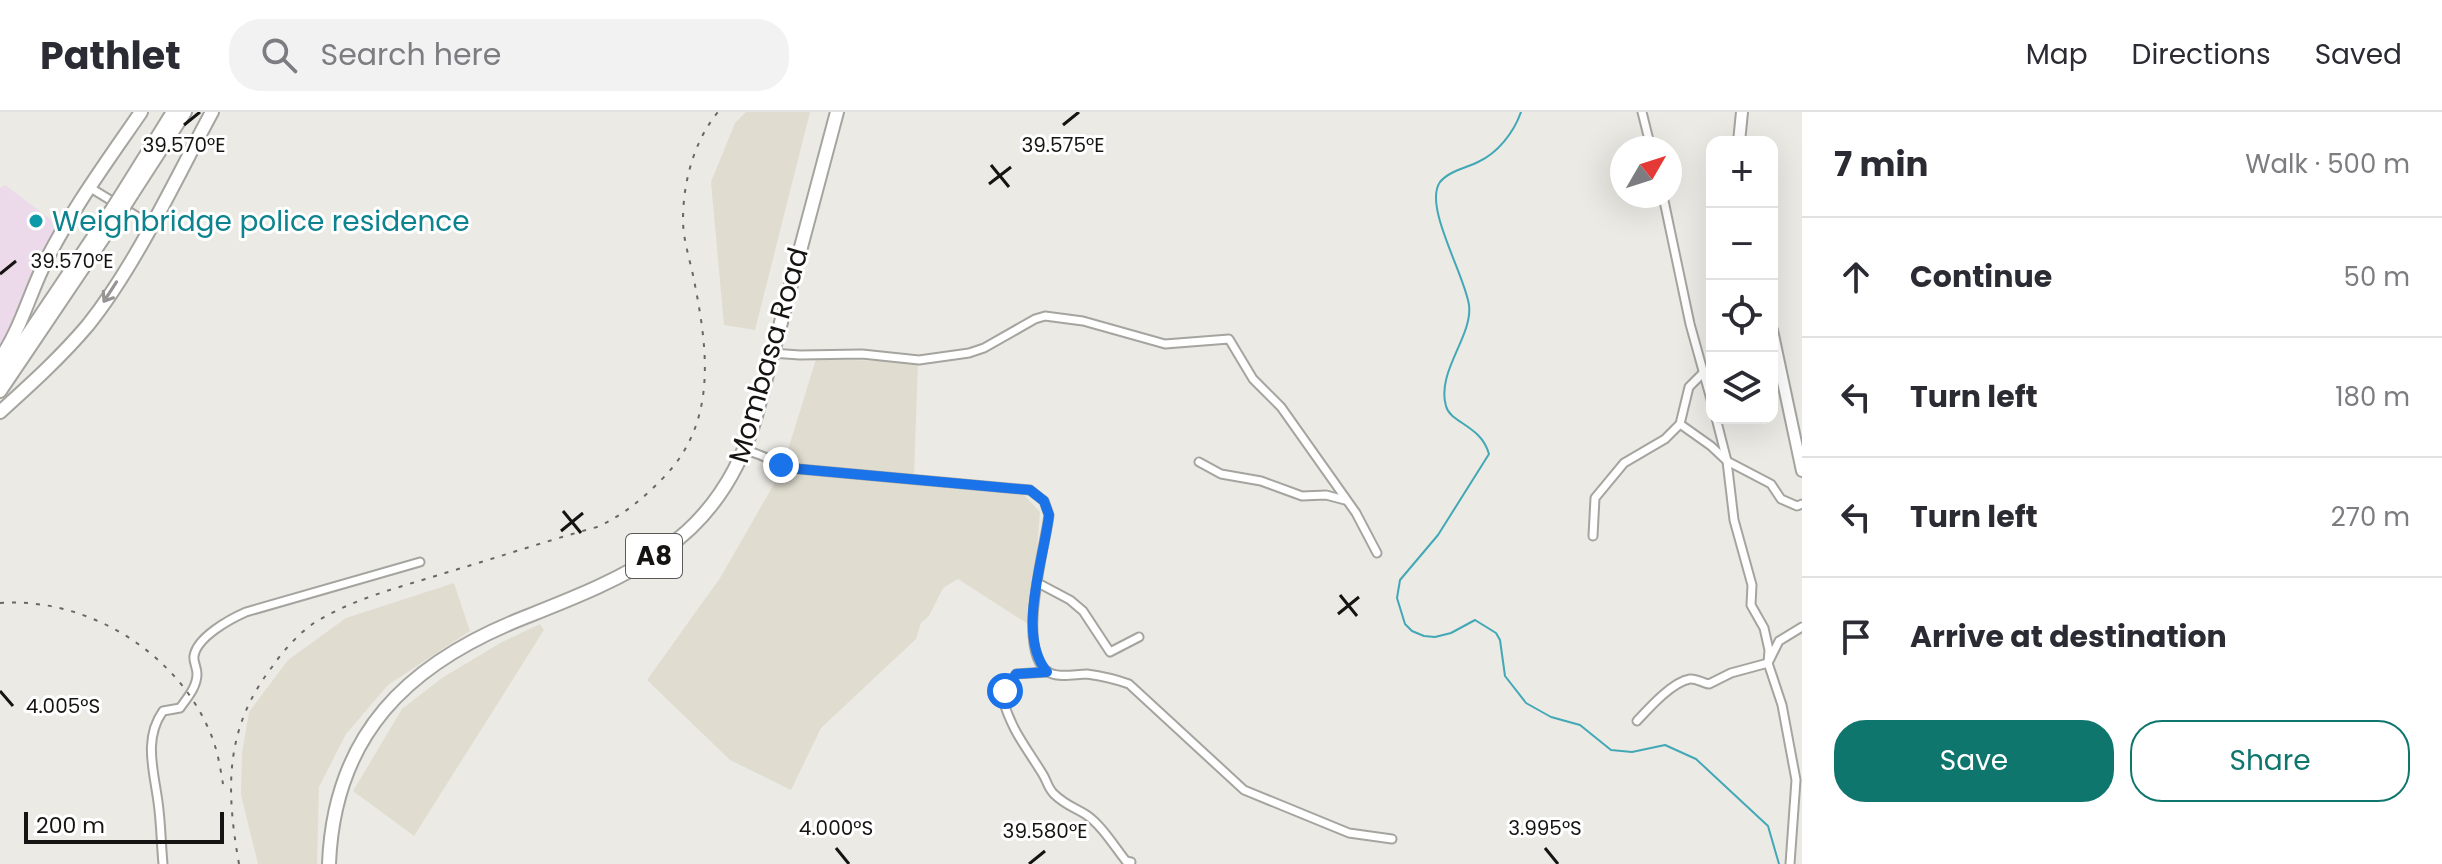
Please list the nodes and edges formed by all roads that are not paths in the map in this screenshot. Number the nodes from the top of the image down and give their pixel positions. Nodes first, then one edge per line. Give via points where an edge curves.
1 (141, 112) edge
2 (173, 112) edge
3 (185, 112) edge
4 (212, 112) edge
5 (1642, 112) edge
6 (1742, 112) edge
7 (834, 116) edge
8 (1648, 136) edge
9 (1740, 136) edge
10 (89, 187) junction
11 (129, 192) junction
12 (1666, 208) edge
13 (115, 214) junction
14 (151, 225) junction
15 (1777, 352) edge
16 (771, 353) junction
17 (0, 359) edge
18 (1704, 372) junction
19 (0, 376) edge
20 (1706, 380) edge
21 (0, 391) edge
22 (0, 412) edge
23 (1680, 424) junction
24 (1718, 424) edge
25 (746, 450) junction
26 (1727, 461) junction
27 (1199, 462) dead end
28 (1802, 471) edge
29 (1345, 500) junction
30 (1802, 504) edge
31 (1593, 536) dead end
32 (1377, 553) dead end
33 (420, 562) dead end
34 (1038, 583) junction
35 (1802, 627) edge
36 (1139, 637) dead end
37 (1768, 663) junction
38 (1047, 672) junction
39 (1637, 721) dead end
40 (1392, 839) dead end
41 (1131, 862) edge
42 (163, 864) edge
43 (329, 864) edge
44 (1790, 864) edge

1 - 10 highway
2 - 11 highway
3 - 11 highway
4 - 14 highway
5 - 8 street
6 - 9 main road
7 - 16 highway, Mombasa Road / A8
10 - 14 street
10 - 17 highway
11 - 13 highway, bridge
12 - 18 street
13 - 19 highway
13 - 21 highway
14 -> 22 highway via 89,324
15 - 28 main road
16 - 25 highway, Mombasa Road / A8
16 - 29 street via 919,360 984,348 1045,316 1165,344 1229,339
18 - 20 street
18 - 23 street via 1689,387
23 - 26 street
23 - 31 street via 1624,463 1595,498
24 - 26 street
25 - 34 street via 799,469 1030,490 1044,501 1049,515
25 - 43 highway, Mombasa Road / A8 via 705,513 664,550 470,643 403,690 369,730 343,777
26 - 30 street via 1771,484 1781,499
26 - 37 street via 1734,520 1752,585 1751,605 1764,628
27 - 29 street via 1221,474 1302,496
29 - 32 street
33 - 42 street via 246,612 221,625 196,649 194,687 180,708 163,711 154,729 151,771
34 - 36 street via 1083,611 1110,652
34 - 38 street via 1031,635
35 - 37 street via 1779,641
37 - 39 street via 1709,684 1686,680
37 - 44 street via 1796,780
38 - 40 street via 1110,677 1129,684 1244,790 1349,833
38 - 41 street via 1016,674 1002,697 1010,725 1052,793 1085,814

